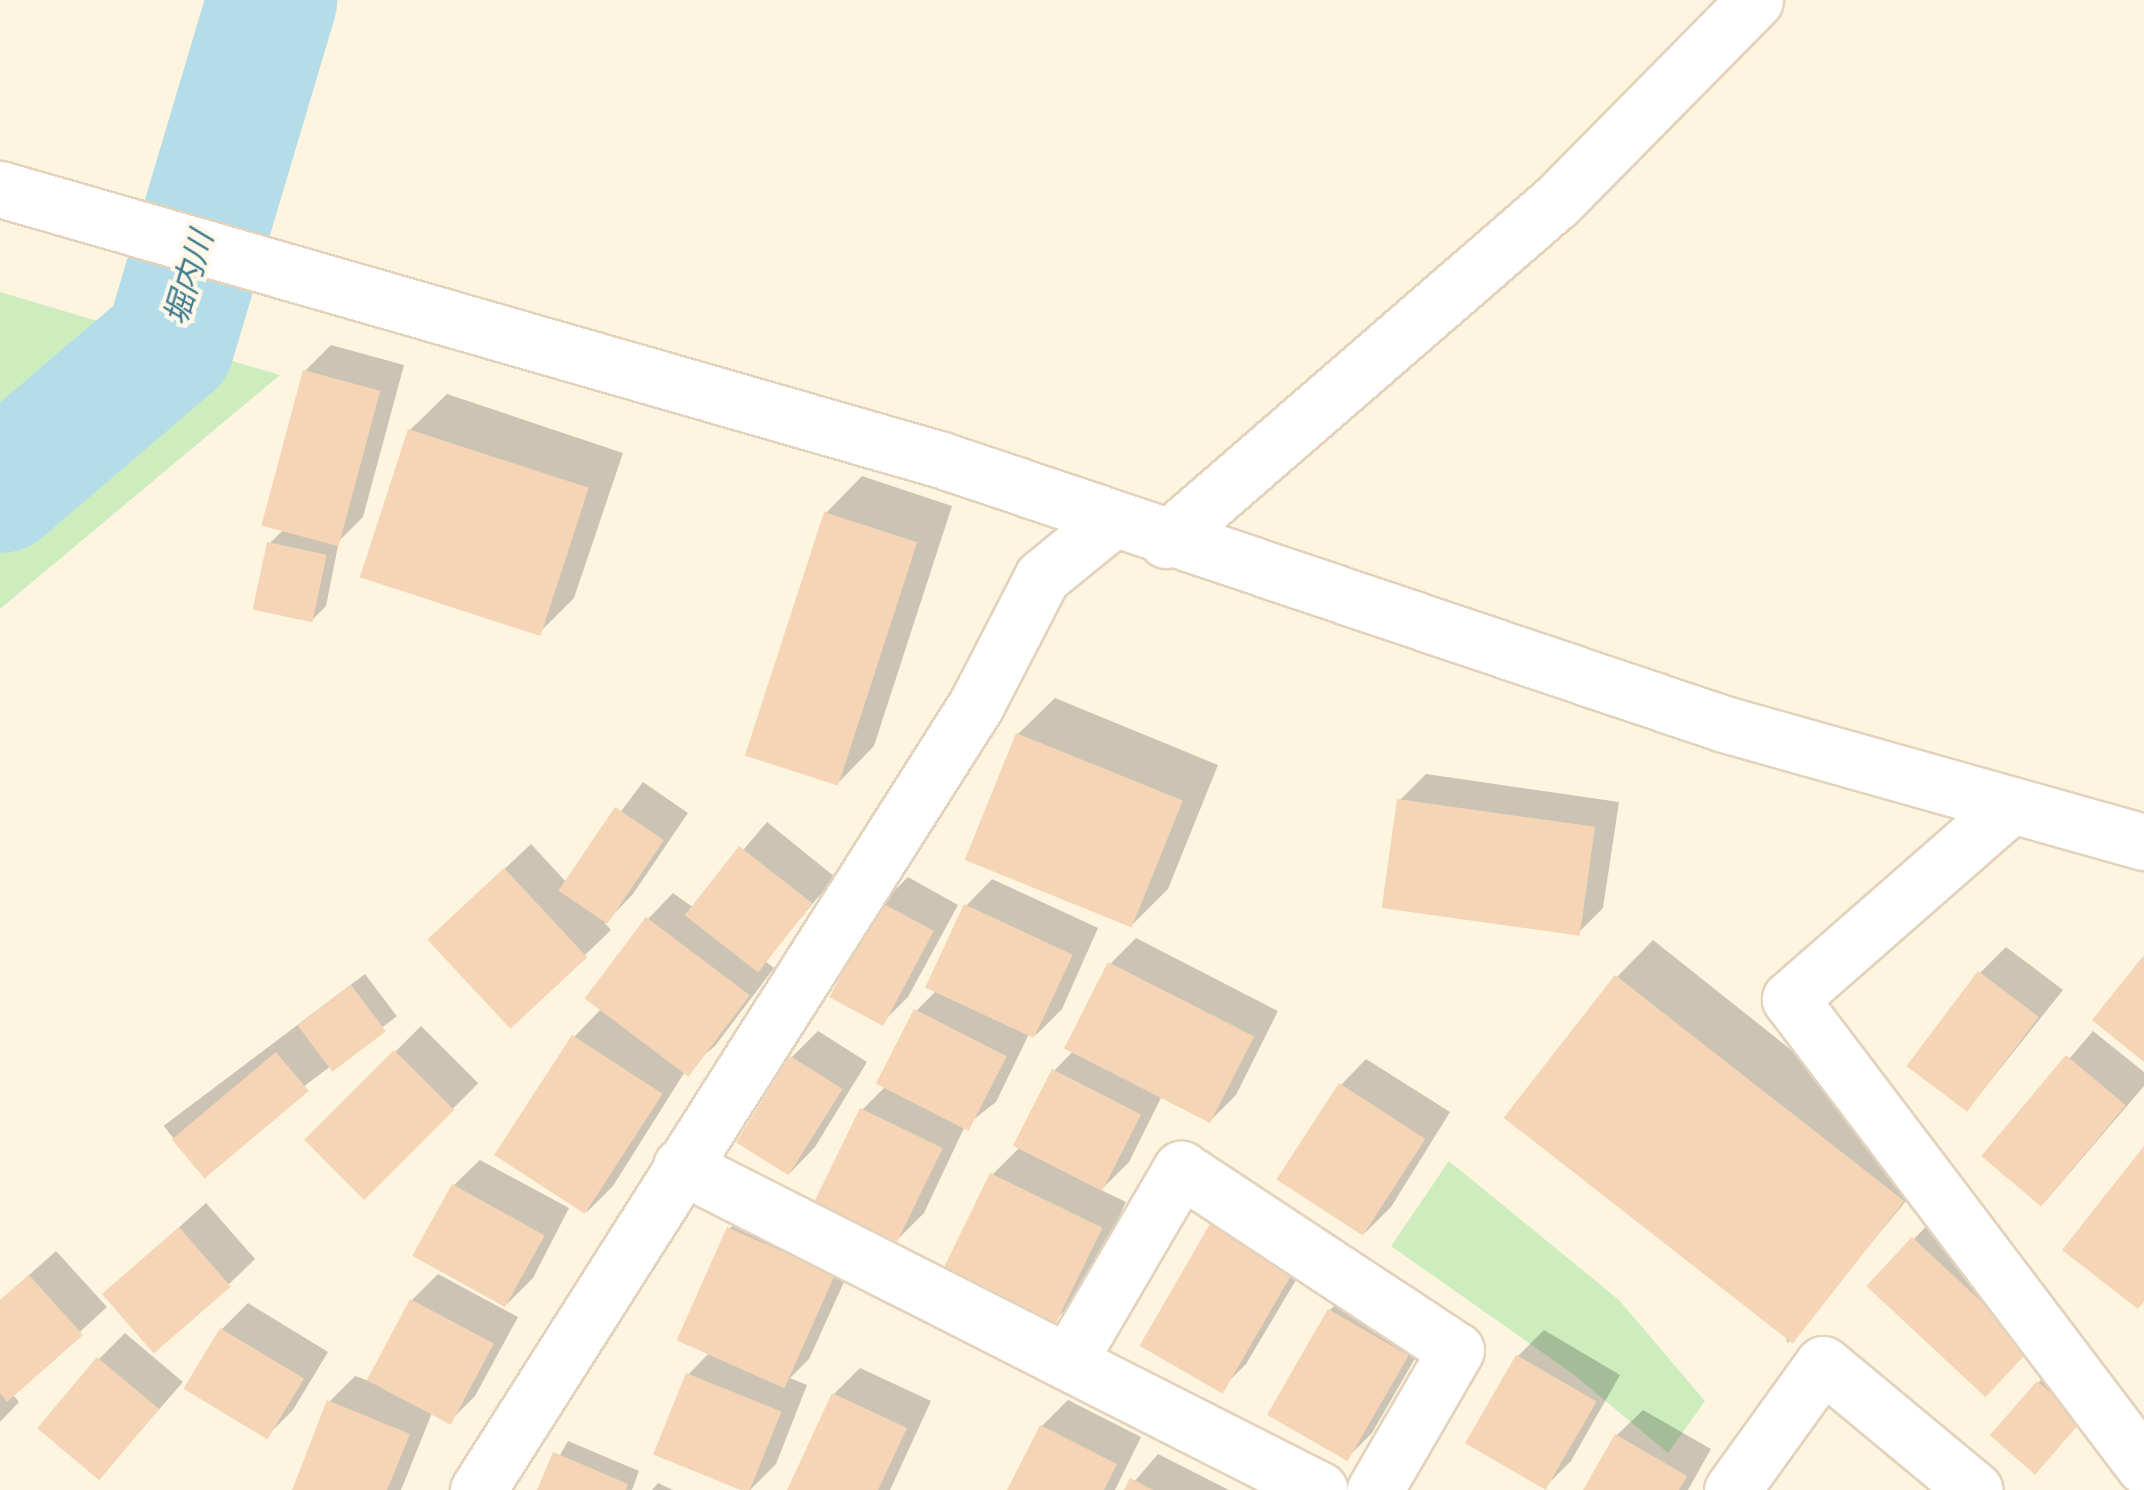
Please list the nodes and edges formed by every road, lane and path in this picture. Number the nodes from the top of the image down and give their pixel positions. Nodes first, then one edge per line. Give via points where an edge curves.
1 (1755, 0) edge
2 (0, 189) edge
3 (1112, 520) junction
4 (1166, 540) junction
5 (2008, 808) junction
6 (2144, 842) edge
7 (681, 1166) junction
8 (1068, 1362) junction
9 (2133, 1472) edge
10 (478, 1490) edge
11 (1320, 1490) edge
12 (1375, 1490) edge
13 (1732, 1490) edge
14 (1975, 1490) edge

1 - 4 street via 1557,201
2 - 3 street via 942,460
3 - 4 street
3 - 7 street via 1042,577 976,705
4 - 5 street via 1724,724
5 - 6 street
5 - 9 street via 1790,999
7 - 8 street
7 - 10 street
8 - 11 street
8 - 12 street via 1181,1169 1456,1350
13 - 14 street via 1823,1364

